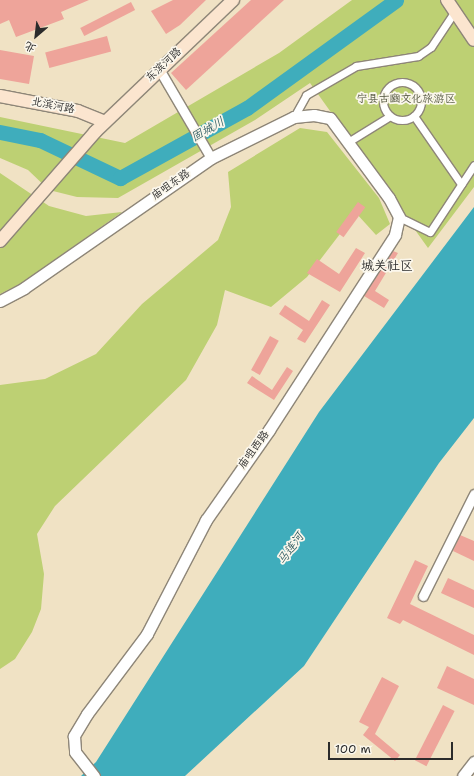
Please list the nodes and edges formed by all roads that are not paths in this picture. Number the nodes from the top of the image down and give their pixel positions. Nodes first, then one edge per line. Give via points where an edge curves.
1 (234, 0) edge
2 (447, 0) edge
3 (455, 11) junction
4 (474, 40) edge
5 (158, 69) junction
6 (0, 96) edge
7 (390, 116) junction
8 (414, 116) junction
9 (294, 117) junction
10 (105, 122) junction
11 (348, 142) junction
12 (210, 158) junction
13 (474, 165) edge
14 (461, 184) junction
15 (398, 217) junction
16 (0, 241) edge
17 (0, 301) edge
18 (474, 494) edge
19 (423, 596) dead end
20 (474, 762) edge
21 (94, 776) edge
22 (463, 776) edge

1 - 5 main road, 东滨河路
2 - 3 main road
3 - 4 main road
3 - 9 street via 431,47 418,56 356,66 306,95
5 - 10 main road, 东滨河路
5 - 12 street
6 - 10 main road, 北滨河路 via 78,111
7 - 8 street via 402,120
7 - 8 street via 383,106 384,94 391,85 403,82 410,83 419,92 421,105
7 - 11 street
8 - 14 street
9 - 11 street, 庙咀东路 via 314,115 330,118
9 - 12 street, 庙咀东路
10 - 16 main road, 东滨河路
11 - 15 street via 389,198
12 - 17 street, 庙咀东路 via 24,288
13 - 14 street
14 - 15 street via 430,232
15 - 21 street, 庙咀西路 via 395,235 269,430 206,520 147,634 87,714 74,736 75,752
18 - 19 street
20 - 22 street

